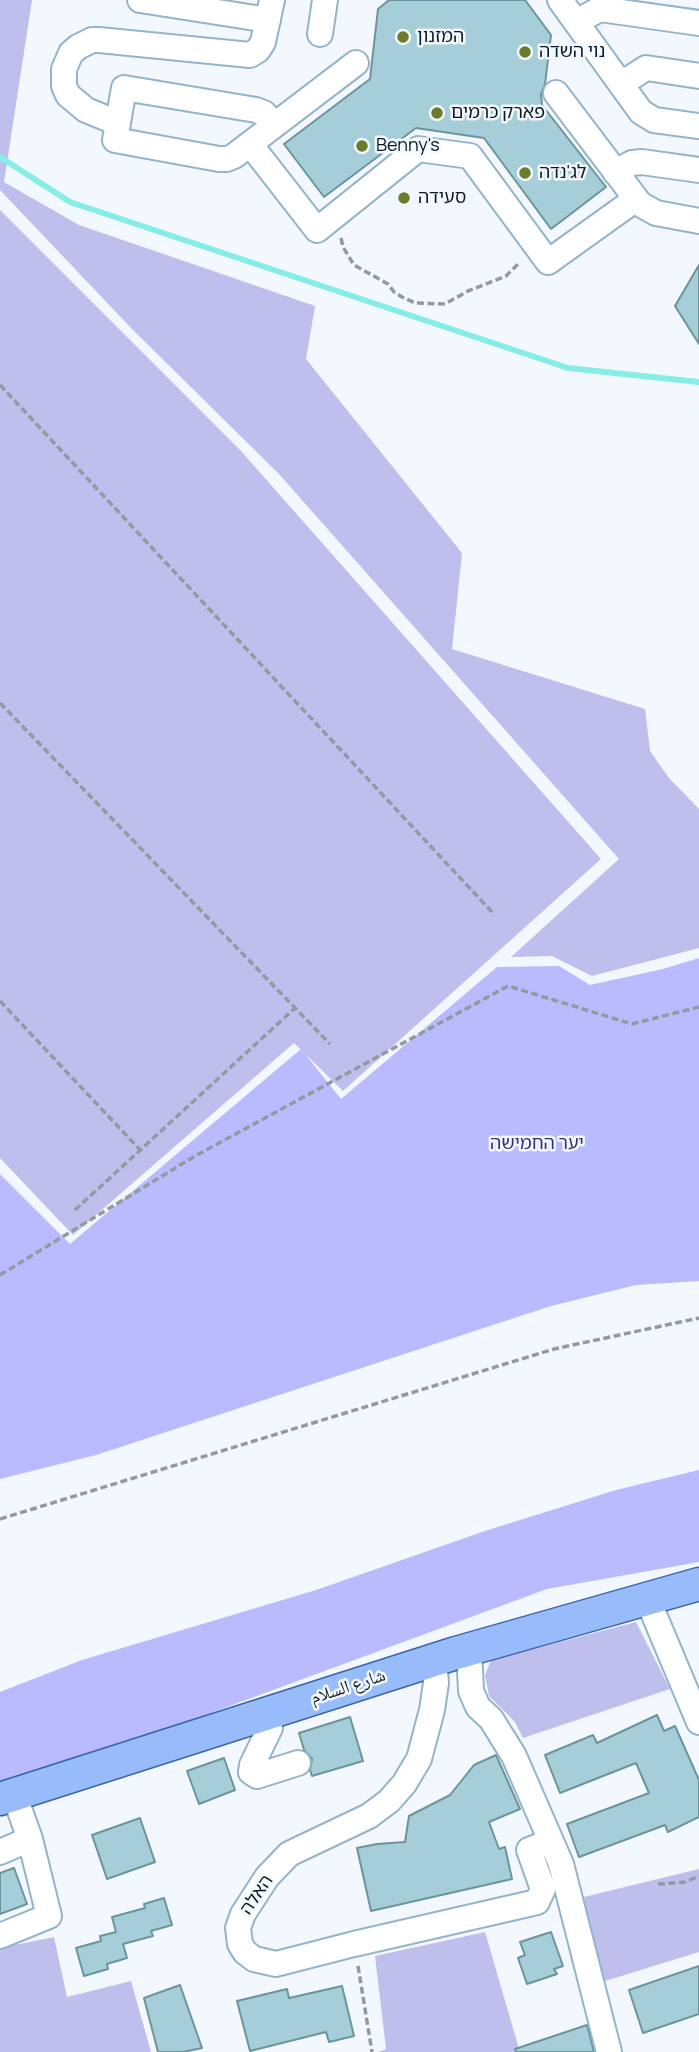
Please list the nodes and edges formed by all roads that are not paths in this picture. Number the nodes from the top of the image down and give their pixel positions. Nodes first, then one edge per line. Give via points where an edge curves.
1 (139, 0) edge
2 (325, 0) edge
3 (560, 0) edge
4 (270, 10) edge
5 (576, 22) junction
6 (699, 23) edge
7 (320, 34) dead end
8 (356, 63) dead end
9 (699, 76) edge
10 (621, 84) junction
11 (556, 93) dead end
12 (118, 123) junction
13 (274, 125) junction
14 (699, 126) edge
15 (250, 144) junction
16 (699, 170) edge
17 (615, 172) junction
18 (636, 199) junction
19 (699, 221) edge
20 (699, 1584) edge
21 (647, 1598) junction
22 (469, 1649) junction
23 (434, 1660) junction
24 (269, 1712) junction
25 (699, 1722) edge
26 (298, 1763) dead end
27 (7, 1796) edge
28 (30, 1839) junction
29 (551, 1842) junction
30 (0, 1852) edge
31 (0, 1936) edge
32 (609, 2052) edge

1 - 4 street
2 - 7 street
3 - 5 street
4 - 12 street via 260,46 247,56 99,40 78,47 64,69 68,95 90,112
5 - 6 street via 600,9
5 - 10 street
8 - 13 street
9 - 10 street via 646,68
10 - 14 street via 641,112 654,120
11 - 17 street
12 - 13 street via 124,88 256,110
12 - 15 street via 115,140 219,159 234,156
13 - 15 street
15 - 18 street via 317,230 418,149 470,156 548,262
16 - 17 street via 642,162
17 - 18 street
18 - 19 street via 656,213
20 - 21 main road, شارع السلام
21 - 22 main road, شارع السلام
21 - 25 street
22 - 23 main road, شارع السلام
22 - 29 street via 471,1691 514,1756
23 - 24 main road, شارع السلام
23 - 29 street, האלה via 432,1710 419,1759 404,1784 369,1816 289,1854 267,1877 238,1928 245,1952 276,1964 537,1902 542,1889 529,1850
24 - 26 street via 270,1728 251,1772 257,1776
24 - 27 main road, شارع السلام
27 - 28 street
28 - 30 street
28 - 31 street via 49,1916
29 - 32 street via 561,1864

